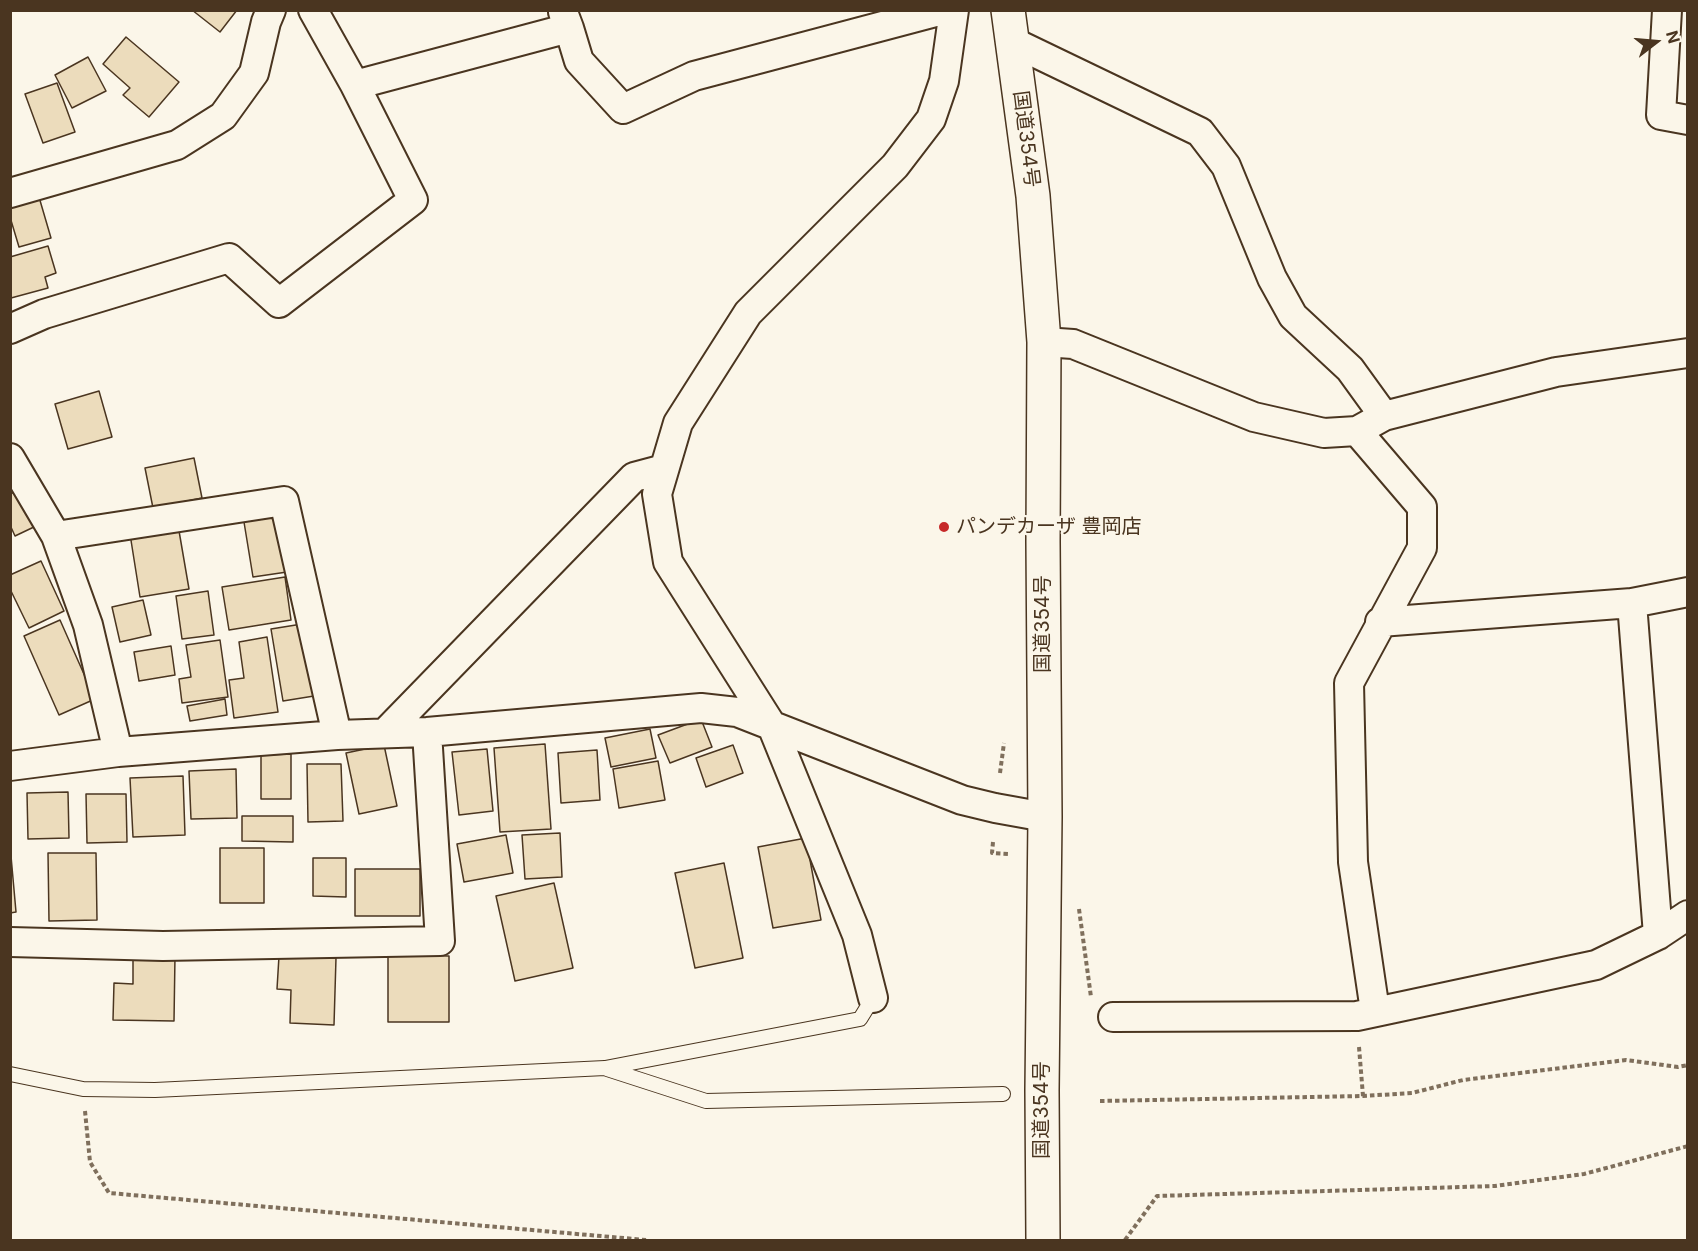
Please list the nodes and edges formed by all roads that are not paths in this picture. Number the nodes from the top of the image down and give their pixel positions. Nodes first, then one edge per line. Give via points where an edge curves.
1 (272, 10) edge
2 (313, 10) edge
3 (943, 10) edge
4 (954, 10) edge
5 (1008, 10) edge
6 (1667, 10) edge
7 (566, 19) edge
8 (1013, 42) junction
9 (355, 85) junction
10 (1688, 120) edge
11 (10, 193) edge
12 (10, 329) edge
13 (1044, 342) junction
14 (1688, 353) edge
15 (1384, 416) junction
16 (1357, 430) junction
17 (10, 458) edge
18 (664, 470) junction
19 (56, 536) junction
20 (1688, 592) edge
21 (1632, 603) junction
22 (1380, 622) junction
23 (772, 726) junction
24 (386, 732) junction
25 (427, 732) junction
26 (337, 735) junction
27 (117, 752) junction
28 (10, 766) edge
29 (1045, 817) junction
30 (1688, 915) edge
31 (1658, 935) junction
32 (10, 942) edge
33 (873, 998) joint
34 (1366, 1014) junction
35 (1113, 1017) road end
36 (605, 1068) junction
37 (10, 1074) edge
38 (1004, 1094) dead end
39 (1043, 1240) edge

1 - 11 street via 254,72 223,116 177,145
2 - 9 street
3 - 7 street via 694,76 623,109 579,61
4 - 18 street via 944,81 932,119 895,166 748,313 678,423
5 - 8 highway, 国道354号
6 - 10 street via 1661,115
7 - 9 street
8 - 13 highway, 国道354号 via 1033,196
8 - 15 street via 1200,132 1227,166 1272,278 1293,316 1350,369
9 - 12 street via 413,200 279,303 229,258 44,314
13 - 16 street via 1073,344 1254,417 1324,433
13 - 29 highway, 国道354号
14 - 15 street via 1556,372
15 - 16 street
16 - 22 street via 1422,507 1422,548
17 - 19 street
18 - 23 street via 657,494 668,562
18 - 24 street via 634,477
19 - 26 street via 284,501
19 - 27 street via 88,626
20 - 21 street
21 - 22 street
21 - 31 street
22 - 34 street via 1349,683 1353,862
23 - 25 street via 736,712 701,708
23 - 29 street via 962,800
23 - 33 street via 857,935
24 - 25 street
24 - 26 street
25 - 32 street via 440,941 163,946
26 - 27 street
27 - 28 street
29 - 39 highway, 国道354号
30 - 31 street
31 - 34 street via 1596,965
33 - 36 lane via 860,1019
34 - 35 street
36 - 37 lane via 167,1089 83,1089
36 - 38 lane via 706,1101

